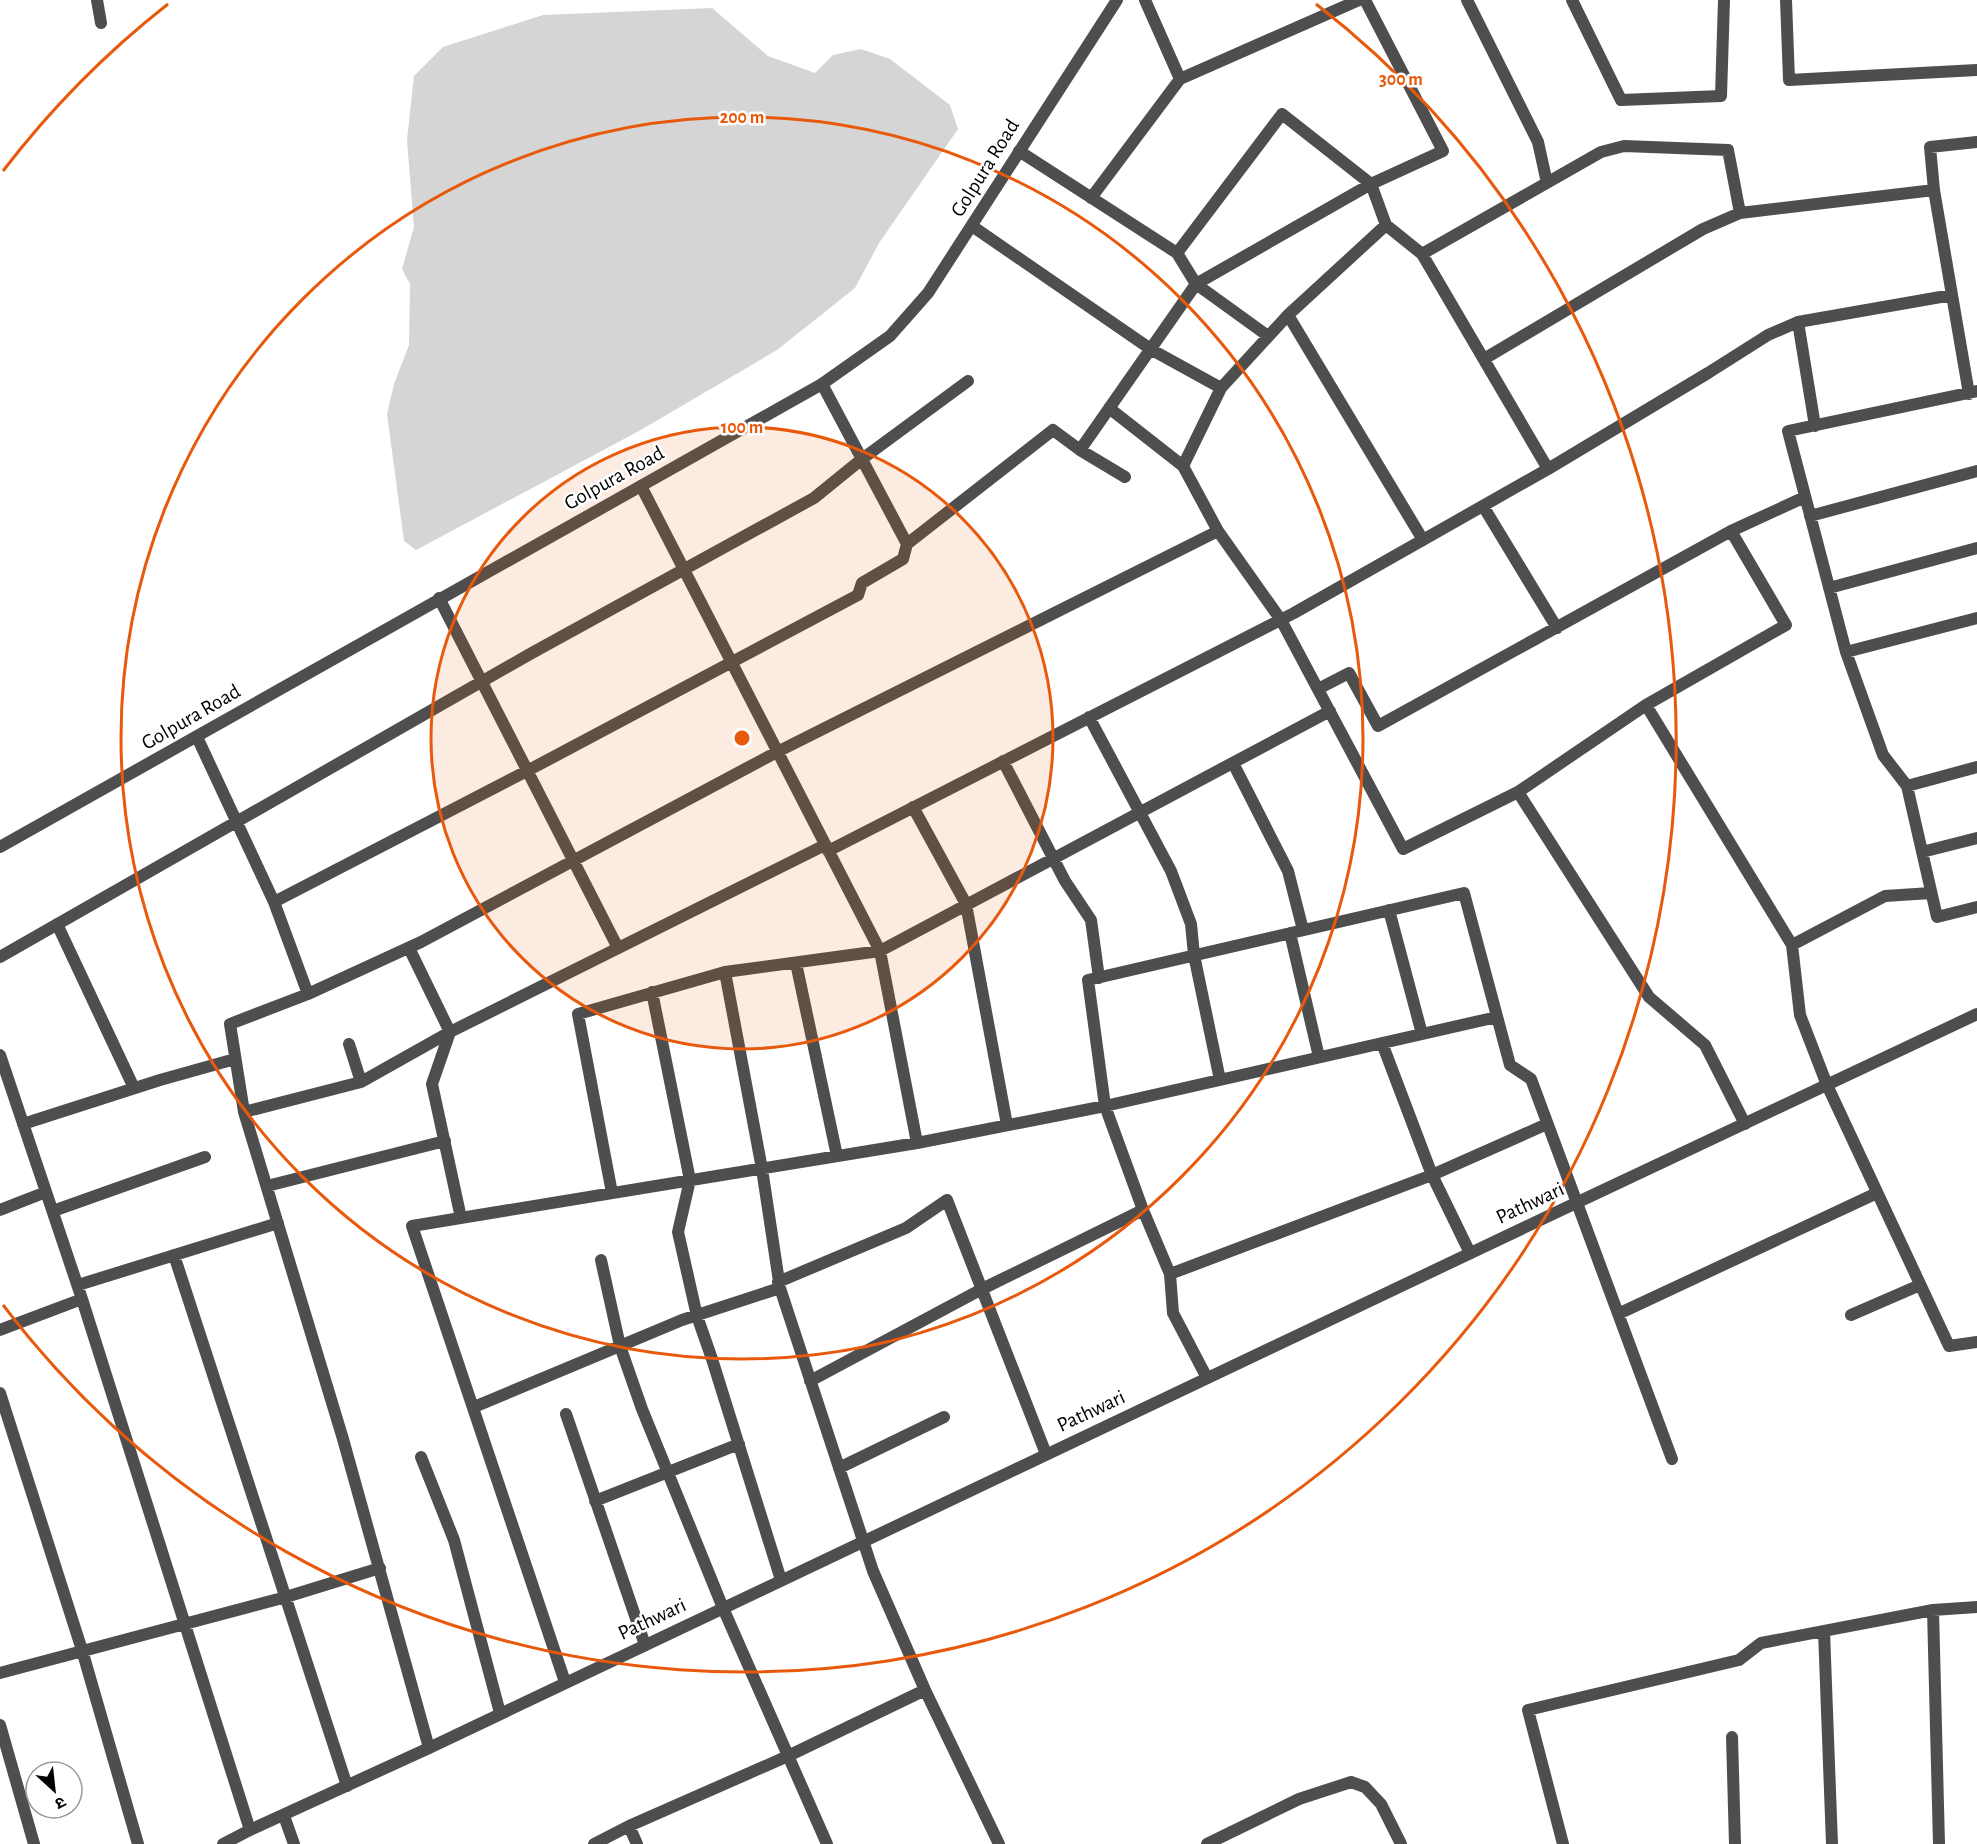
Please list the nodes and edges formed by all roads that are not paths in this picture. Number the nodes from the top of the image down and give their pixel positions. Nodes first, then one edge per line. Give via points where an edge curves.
1 (97, 0) edge
2 (1117, 0) edge
3 (1145, 0) edge
4 (1359, 0) edge
5 (1365, 0) edge
6 (1467, 0) edge
7 (1572, 0) edge
8 (1724, 0) edge
9 (1786, 0) edge
10 (100, 23) dead end
11 (1977, 70) edge
12 (1180, 79) junction
13 (1977, 142) edge
14 (1019, 151) junction
15 (1547, 183) junction
16 (1371, 184) junction
17 (1934, 190) junction
18 (1091, 198) junction
19 (1740, 213) junction
20 (1386, 225) junction
21 (972, 226) junction
22 (1177, 253) junction
23 (1422, 254) junction
24 (1196, 284) junction
25 (1952, 295) junction
26 (1288, 315) junction
27 (1798, 322) junction
28 (1268, 336) junction
29 (1152, 350) junction
30 (1484, 359) junction
31 (968, 381) dead end
32 (822, 384) junction
33 (1221, 388) junction
34 (1973, 392) edge
35 (1109, 408) junction
36 (1815, 426) junction
37 (1080, 450) junction
38 (862, 459) junction
39 (1183, 466) junction
40 (1548, 469) junction
41 (1977, 471) edge
42 (1125, 477) dead end
43 (641, 486) junction
44 (1805, 497) junction
45 (1483, 506) junction
46 (1810, 516) junction
47 (1218, 531) junction
48 (1731, 531) junction
49 (1423, 540) junction
50 (907, 544) junction
51 (1977, 548) edge
52 (684, 569) junction
53 (1829, 588) junction
54 (439, 598) junction
55 (1977, 618) edge
56 (1281, 620) junction
57 (1557, 628) junction
58 (1846, 652) junction
59 (731, 662) junction
60 (482, 682) junction
61 (1318, 689) junction
62 (1646, 705) junction
63 (1330, 711) junction
64 (1089, 717) junction
65 (197, 737) junction
66 (777, 752) junction
67 (1003, 762) junction
68 (1233, 764) junction
69 (1977, 767) edge
70 (527, 771) junction
71 (1907, 786) junction
72 (1518, 792) junction
73 (913, 807) junction
74 (1140, 813) junction
75 (237, 820) junction
76 (1977, 838) edge
77 (0, 847) edge
78 (826, 848) junction
79 (1922, 852) junction
80 (1052, 858) junction
81 (573, 860) junction
82 (1931, 893) junction
83 (274, 902) junction
84 (966, 904) junction
85 (1977, 907) edge
86 (1389, 910) junction
87 (57, 924) junction
88 (1303, 930) junction
89 (1290, 933) junction
90 (1792, 945) junction
91 (409, 948) junction
92 (618, 948) junction
93 (880, 951) junction
94 (1194, 956) junction
95 (0, 957) edge
96 (796, 963) junction
97 (724, 972) junction
98 (1099, 978) junction
99 (652, 992) junction
100 (308, 994) junction
101 (1977, 1014) edge
102 (1497, 1017) junction
103 (450, 1032) junction
104 (1422, 1034) junction
105 (1382, 1043) junction
106 (349, 1044) dead end
107 (0, 1055) edge
108 (1319, 1057) junction
109 (235, 1059) junction
110 (1220, 1080) junction
111 (361, 1082) junction
112 (1827, 1085) junction
113 (134, 1088) junction
114 (1106, 1106) junction
115 (244, 1112) junction
116 (23, 1124) junction
117 (1547, 1124) junction
118 (1745, 1124) junction
119 (1007, 1125) junction
120 (445, 1141) junction
121 (917, 1143) junction
122 (837, 1156) junction
123 (205, 1157) dead end
124 (762, 1168) junction
125 (1432, 1175) junction
126 (690, 1180) junction
127 (267, 1186) junction
128 (46, 1192) junction
129 (612, 1193) junction
130 (1877, 1193) junction
131 (1576, 1203) junction
132 (0, 1209) edge
133 (1143, 1210) junction
134 (53, 1211) junction
135 (461, 1218) junction
136 (278, 1223) junction
137 (1470, 1253) junction
138 (174, 1255) junction
139 (601, 1260) dead end
140 (1170, 1274) junction
141 (78, 1285) junction
142 (779, 1285) junction
143 (1920, 1285) junction
144 (982, 1289) junction
145 (82, 1299) junction
146 (1618, 1314) junction
147 (1851, 1315) dead end
148 (697, 1316) junction
149 (0, 1330) edge
150 (1977, 1342) edge
151 (620, 1346) junction
152 (1207, 1378) junction
153 (810, 1381) junction
154 (0, 1393) edge
155 (474, 1407) junction
156 (566, 1414) dead end
157 (944, 1417) dead end
158 (739, 1444) junction
159 (1046, 1454) junction
160 (421, 1457) dead end
161 (1672, 1460) dead end
162 (839, 1468) junction
163 (668, 1473) junction
164 (595, 1501) junction
165 (862, 1541) junction
166 (380, 1568) junction
167 (781, 1580) junction
168 (286, 1597) junction
169 (1977, 1607) edge
170 (723, 1608) junction
171 (1933, 1610) junction
172 (184, 1623) junction
173 (1824, 1631) junction
174 (645, 1645) junction
175 (82, 1650) junction
176 (0, 1673) edge
177 (565, 1682) junction
178 (925, 1690) junction
179 (500, 1713) junction
180 (0, 1725) edge
181 (1732, 1737) dead end
182 (429, 1748) junction
183 (788, 1756) junction
184 (347, 1786) junction
185 (284, 1815) junction
186 (629, 1826) junction
187 (250, 1830) junction
188 (34, 1844) edge
189 (138, 1844) edge
190 (223, 1844) edge
191 (294, 1844) edge
192 (594, 1844) edge
193 (637, 1844) edge
194 (827, 1844) edge
195 (999, 1844) edge
196 (1207, 1844) edge
197 (1401, 1844) edge
198 (1563, 1844) edge
199 (1735, 1844) edge
200 (1832, 1844) edge
201 (1939, 1844) edge

1 - 10 street
2 - 14 street, Golpura Road
3 - 12 street
4 - 12 street
5 - 16 street via 1443,150
6 - 15 street via 1538,142
7 - 8 street via 1621,100 1721,96
9 - 11 street via 1789,80
12 - 18 street
13 - 17 street via 1930,147
14 - 18 street
14 - 21 street, Golpura Road
15 - 19 street via 1601,152 1624,146 1728,150
15 - 23 street
16 - 20 street
16 - 22 street via 1282,114
16 - 24 street
17 - 19 street
17 - 25 street
18 - 22 street
19 - 30 street via 1703,229
20 - 23 street
20 - 26 street
21 - 29 street
21 - 32 street, Golpura Road via 928,293 890,336
22 - 24 street
23 - 30 street
24 - 28 street
24 - 29 street
25 - 27 street
25 - 34 street
26 - 28 street
26 - 49 street
27 - 36 street
27 - 40 street via 1768,335
28 - 33 street
29 - 33 street
29 - 35 street
30 - 40 street
31 - 38 street
32 - 38 street
32 - 43 street, Golpura Road
33 - 39 street
34 - 36 street
35 - 37 street
35 - 39 street
36 - 44 street via 1788,431
37 - 42 street
37 - 50 street via 1053,430
38 - 50 street
38 - 52 street via 814,498
39 - 47 street
40 - 45 street
41 - 46 street
43 - 52 street
43 - 54 street, Golpura Road
44 - 46 street
44 - 48 street
45 - 49 street
45 - 57 street
46 - 53 street
47 - 56 street
47 - 66 street
48 - 57 street
48 - 62 street via 1786,625
49 - 56 street
50 - 59 street via 903,559 862,583 858,595
51 - 53 street
52 - 59 street
52 - 60 street
53 - 58 street
54 - 60 street
54 - 65 street, Golpura Road
55 - 58 street
56 - 61 street
56 - 64 street
57 - 61 street via 1378,726 1349,673
58 - 71 street via 1883,755
59 - 66 street
59 - 70 street
60 - 70 street
60 - 75 street
61 - 63 street
62 - 72 street
62 - 90 street
63 - 68 street
63 - 72 street via 1403,849
64 - 67 street
64 - 74 street
65 - 75 street
65 - 77 street, Golpura Road
66 - 78 street
66 - 81 street
67 - 73 street
67 - 80 street
68 - 74 street
68 - 88 street via 1288,871
69 - 71 street
70 - 81 street
70 - 83 street
71 - 79 street
72 - 118 street via 1649,997 1705,1045
73 - 78 street
73 - 84 street
74 - 80 street
74 - 94 street via 1171,870 1191,924
75 - 83 street
75 - 87 street
76 - 79 street
78 - 92 street
78 - 93 street
79 - 82 street
80 - 84 street
80 - 98 street via 1091,920
81 - 91 street
81 - 92 street
82 - 85 street via 1937,917
82 - 90 street via 1885,896
83 - 100 street
84 - 93 street
84 - 119 street
86 - 88 street
86 - 102 street via 1464,893
86 - 104 street
87 - 95 street
87 - 113 street
88 - 89 street
89 - 94 street
89 - 108 street
90 - 112 street via 1800,1015
91 - 100 street
91 - 103 street
92 - 103 street
93 - 96 street
93 - 121 street
94 - 98 street
94 - 110 street
96 - 97 street
96 - 122 street
97 - 99 street
97 - 124 street
98 - 114 street via 1088,980
99 - 126 street
99 - 129 street via 578,1014
100 - 109 street via 230,1024
101 - 112 street, Pathwari
102 - 104 street
102 - 117 street via 1510,1065 1531,1079
103 - 111 street
103 - 120 street via 432,1084
104 - 105 street
105 - 108 street
105 - 125 street
106 - 111 street
107 - 116 street
108 - 110 street
109 - 113 street
109 - 115 street
110 - 114 street
111 - 115 street
112 - 118 street, Pathwari
112 - 130 street
113 - 116 street
114 - 119 street
114 - 133 street
115 - 127 street
116 - 128 street
117 - 125 street
117 - 131 street
118 - 131 street, Pathwari
119 - 121 street
120 - 127 street
120 - 135 street
121 - 122 street
122 - 124 street
123 - 134 street
124 - 126 street
124 - 142 street
125 - 137 street
125 - 140 street
126 - 129 street
126 - 148 street via 678,1232
127 - 136 street
128 - 132 street
128 - 134 street
129 - 135 street
130 - 143 street
130 - 146 street
131 - 137 street, Pathwari
131 - 146 street
133 - 140 street
133 - 144 street
134 - 141 street
135 - 155 street via 412,1226
136 - 138 street
136 - 166 street
137 - 152 street, Pathwari
138 - 141 street
138 - 168 street
139 - 151 street
140 - 152 street via 1173,1313
141 - 145 street
142 - 144 street via 906,1228 947,1200
142 - 148 street
142 - 153 street
143 - 147 street
143 - 150 street via 1948,1346
144 - 153 street
144 - 159 street
145 - 149 street
145 - 172 street
146 - 161 street
148 - 151 street
148 - 158 street
151 - 155 street
151 - 163 street
152 - 159 street, Pathwari
153 - 162 street
154 - 175 street
155 - 177 street
156 - 164 street
157 - 162 street
158 - 163 street
158 - 167 street
159 - 165 street, Pathwari
160 - 179 street via 454,1540
162 - 165 street
163 - 164 street
163 - 170 street
164 - 174 street
165 - 167 street, Pathwari
165 - 178 street
166 - 168 street
166 - 182 street
167 - 170 street, Pathwari
168 - 172 street
168 - 184 street
169 - 171 street
170 - 174 street, Pathwari
170 - 183 street
171 - 173 street
171 - 201 street
172 - 175 street
172 - 187 street
173 - 198 street via 1761,1643 1739,1660 1528,1710
173 - 200 street
174 - 177 street, Pathwari
175 - 176 street
175 - 189 street
177 - 179 street, Pathwari
178 - 183 street
178 - 195 street
179 - 182 street, Pathwari
180 - 188 street
181 - 199 street
182 - 184 street, Pathwari
183 - 186 street
183 - 194 street
184 - 185 street, Pathwari
185 - 187 street, Pathwari
185 - 191 street
186 - 192 street
186 - 193 street
187 - 190 street, Pathwari
196 - 197 street via 1299,1799 1351,1782 1365,1786 1381,1804

